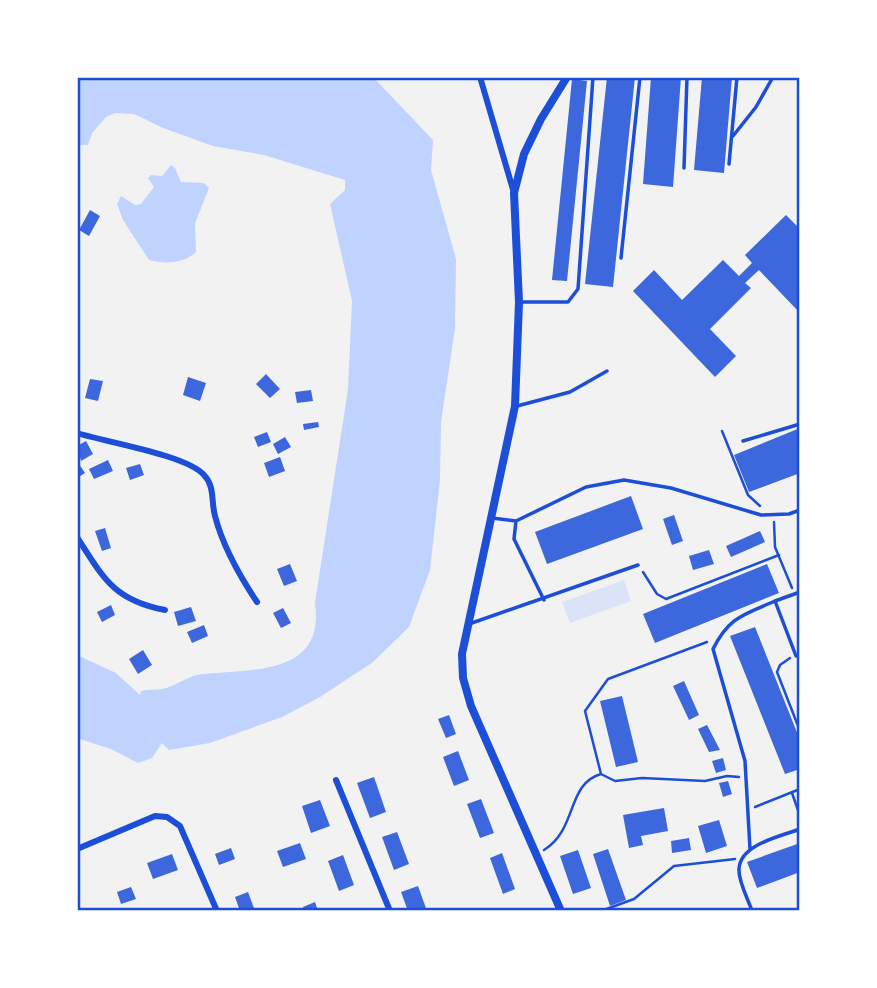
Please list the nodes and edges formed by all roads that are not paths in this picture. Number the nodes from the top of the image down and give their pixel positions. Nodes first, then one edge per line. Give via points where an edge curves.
1 (480, 77) edge
2 (567, 77) edge
3 (593, 77) edge
4 (640, 77) edge
5 (687, 77) edge
6 (737, 77) edge
7 (773, 77) edge
8 (732, 137) junction
9 (729, 164) dead end
10 (684, 168) dead end
11 (514, 193) junction
12 (621, 258) dead end
13 (519, 302) junction
14 (607, 371) dead end
15 (515, 406) junction
16 (800, 424) edge
17 (77, 433) edge
18 (743, 441) dead end
19 (800, 510) edge
20 (492, 518) junction
21 (516, 521) junction
22 (77, 537) edge
23 (638, 565) road end
24 (800, 592) edge
25 (544, 600) junction
26 (775, 601) junction
27 (257, 602) dead end
28 (165, 610) dead end
29 (467, 625) junction
30 (796, 656) road end
31 (336, 780) dead end
32 (800, 829) edge
33 (77, 849) edge
34 (750, 849) junction
35 (217, 911) edge
36 (390, 911) edge
37 (561, 911) edge
38 (752, 911) edge

1 - 11 street
2 - 11 street via 524,154
3 - 13 lane via 578,289 568,302
4 - 12 lane
5 - 10 lane
6 - 8 lane
7 - 8 lane
8 - 9 lane
11 - 13 street
13 - 15 street
14 - 15 lane via 570,392
15 - 20 street
16 - 18 lane
17 - 27 street via 177,461 204,474 229,554
19 - 21 lane via 761,515 671,488 624,480 586,487
20 - 21 lane
20 - 29 street
21 - 25 lane via 514,539
22 - 28 street via 117,591 132,602
23 - 25 lane
24 - 26 lane
25 - 29 lane
26 - 30 lane
26 - 34 lane via 724,628 713,649 745,761
29 - 37 street via 463,678 471,706
31 - 36 street
32 - 34 lane
33 - 35 street via 155,817 167,817 180,826
34 - 38 lane via 739,870

